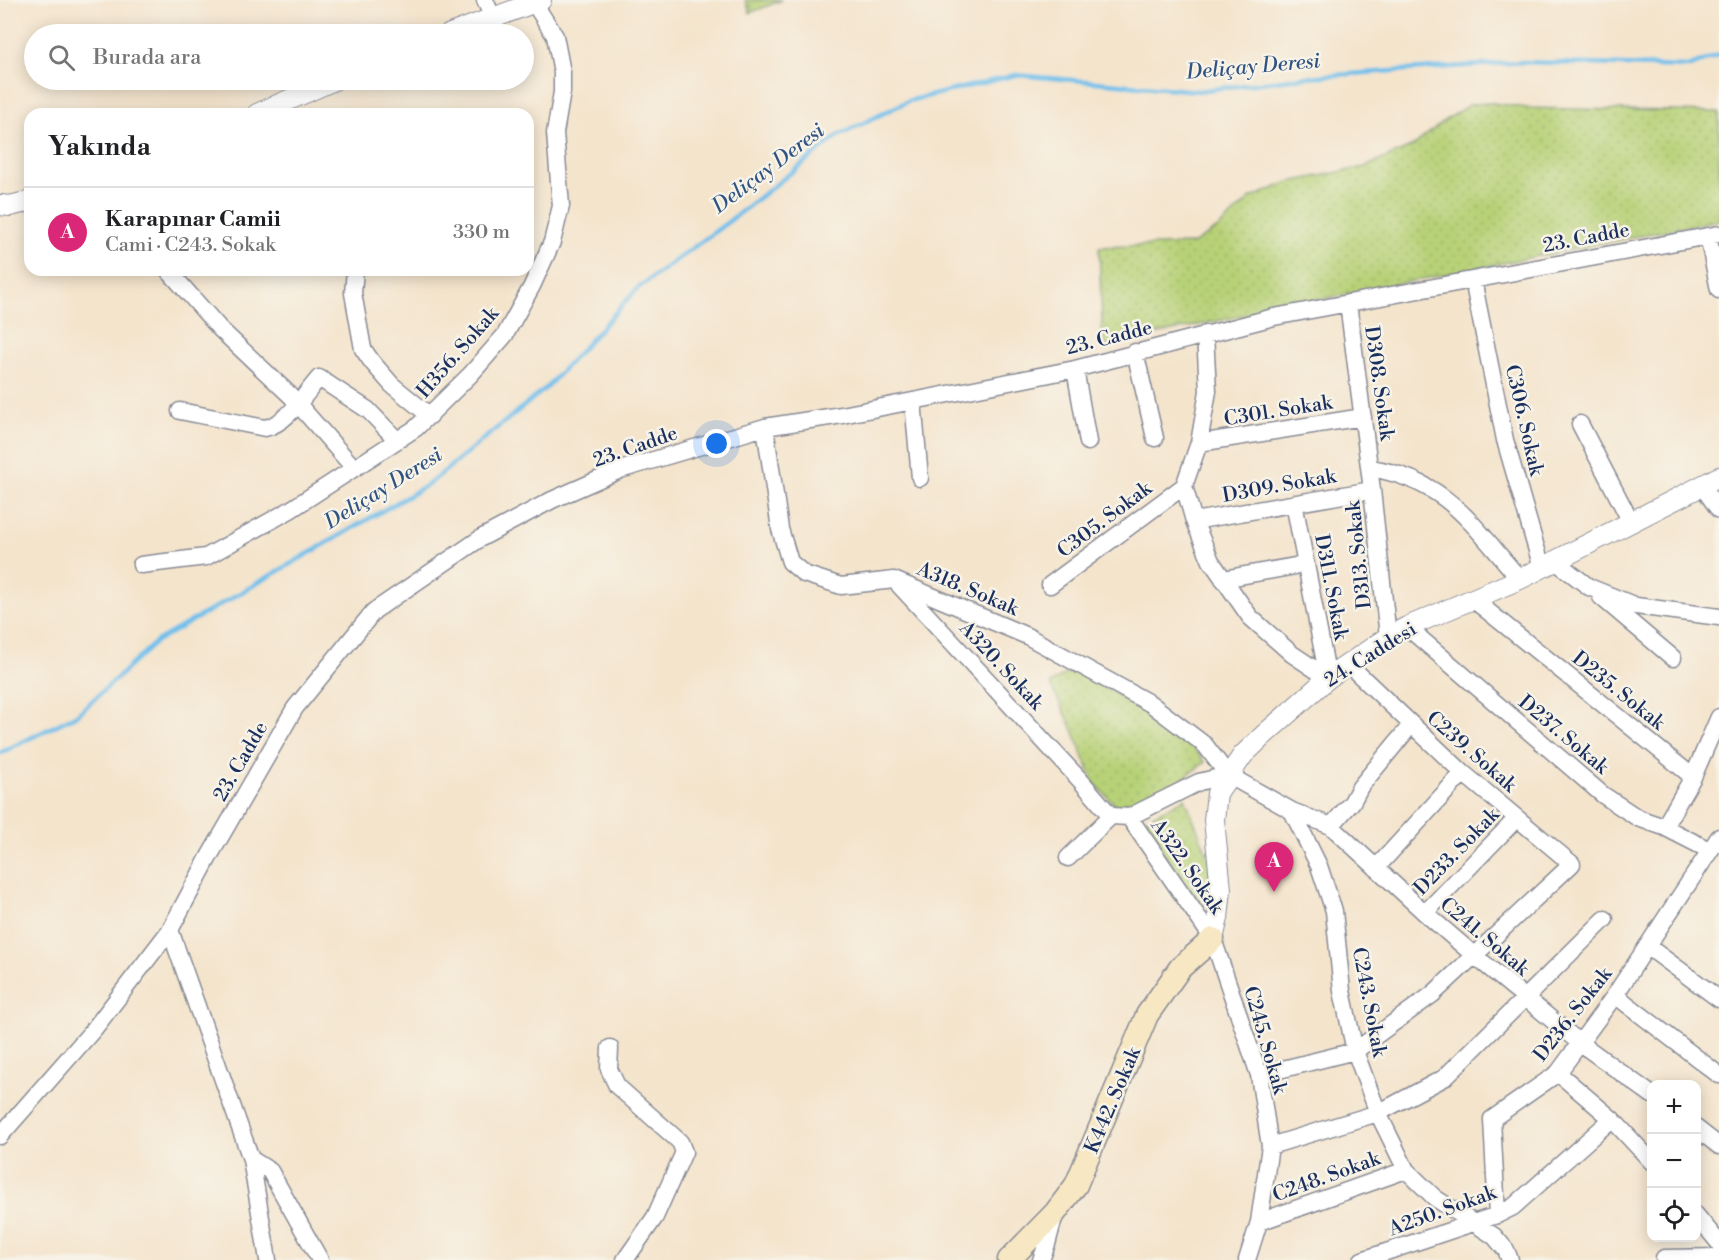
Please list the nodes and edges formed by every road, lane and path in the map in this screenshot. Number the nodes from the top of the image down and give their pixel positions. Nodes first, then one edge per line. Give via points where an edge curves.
1 (485, 0) edge
2 (538, 1) edge
3 (493, 19) junction
4 (479, 24) edge
5 (311, 90) edge
6 (271, 108) edge
7 (24, 202) edge
8 (0, 205) edge
9 (1713, 235) edge
10 (173, 276) edge
11 (354, 276) edge
12 (1473, 280) junction
13 (1719, 290) edge
14 (1348, 303) junction
15 (1205, 334) junction
16 (1135, 352) junction
17 (1075, 369) junction
18 (913, 401) junction
19 (297, 404) junction
20 (180, 411) dead end
21 (430, 416) junction
22 (1363, 417) junction
23 (1580, 424) dead end
24 (765, 427) junction
25 (1155, 438) dead end
26 (397, 440) junction
27 (1088, 442) dead end
28 (1199, 444) junction
29 (354, 468) junction
30 (1370, 468) junction
31 (920, 478) dead end
32 (1710, 482) edge
33 (1184, 486) junction
34 (1372, 489) junction
35 (1294, 504) junction
36 (1719, 510) edge
37 (1194, 521) junction
38 (1631, 522) junction
39 (1306, 564) junction
40 (141, 565) dead end
41 (1548, 565) junction
42 (1223, 579) junction
43 (1520, 579) junction
44 (894, 580) junction
45 (1050, 585) dead end
46 (1589, 587) junction
47 (1474, 600) junction
48 (1719, 616) edge
49 (1407, 627) junction
50 (1388, 638) junction
51 (1673, 658) dead end
52 (1349, 665) junction
53 (1328, 678) junction
54 (1719, 717) edge
55 (1411, 725) junction
56 (1463, 773) junction
57 (1228, 775) junction
58 (1693, 777) junction
59 (1292, 810) junction
60 (1111, 816) junction
61 (1129, 818) junction
62 (1517, 818) junction
63 (1332, 826) junction
64 (1664, 827) junction
65 (1714, 843) edge
66 (1068, 858) dead end
67 (1376, 868) junction
68 (1425, 913) junction
69 (1605, 920) dead end
70 (170, 930) junction
71 (1212, 939) junction
72 (1647, 946) junction
73 (1475, 956) junction
74 (1615, 995) junction
75 (1526, 998) junction
76 (1719, 999) edge
77 (1580, 1042) junction
78 (610, 1048) dead end
79 (1355, 1051) junction
80 (1558, 1073) junction
81 (1259, 1075) junction
82 (1719, 1075) edge
83 (1647, 1091) edge
84 (1378, 1113) junction
85 (1612, 1119) junction
86 (1701, 1132) edge
87 (0, 1136) edge
88 (1270, 1146) junction
89 (1719, 1146) edge
90 (1647, 1157) edge
91 (251, 1159) junction
92 (1406, 1170) junction
93 (1055, 1213) junction
94 (1497, 1215) junction
95 (1701, 1221) edge
96 (1259, 1222) junction
97 (1473, 1224) junction
98 (1719, 1243) edge
99 (1719, 1257) edge
100 (1664, 1258) dead end
101 (268, 1260) edge
102 (320, 1260) edge
103 (625, 1260) edge
104 (1009, 1260) edge
105 (1041, 1260) edge
106 (1247, 1260) edge
107 (1362, 1260) edge
108 (1510, 1260) edge

1 - 3 street
2 - 3 street
2 - 21 street, H356. Sokak via 555,36 562,72 555,133 561,206 557,224 532,286 505,335
3 - 4 street
5 - 6 street
7 - 8 street
9 - 12 street, 23. Cadde
9 - 13 street
10 - 19 street via 219,329
11 - 21 street via 353,293 363,348 392,385
12 - 14 street, 23. Cadde
12 - 41 street, C306. Sokak via 1505,440
14 - 15 street, 23. Cadde
14 - 22 street, D308. Sokak
15 - 16 street, 23. Cadde
15 - 28 street via 1208,391
16 - 17 street, 23. Cadde
16 - 25 street
17 - 18 street, 23. Cadde
17 - 27 street
18 - 24 street, 23. Cadde
18 - 31 street
19 - 20 street via 282,420 265,428
19 - 26 street via 319,378 368,410
19 - 29 street
21 - 26 street, H356. Sokak
22 - 28 street, C301. Sokak
22 - 30 street, D308. Sokak
23 - 38 street
24 - 44 street, A318. Sokak via 780,529 790,562 804,574 841,586
24 - 70 street, 23. Cadde via 620,470 552,500 481,538 374,611 295,708
26 - 29 street, H356. Sokak
28 - 33 street
29 - 40 street, H356. Sokak via 290,510 206,556
30 - 34 street, D313. Sokak
30 - 43 street via 1426,485 1453,503
32 - 36 street
32 - 38 street, 24. Caddesi
33 - 37 street
33 - 45 street, C305. Sokak
34 - 35 street, D309. Sokak
34 - 50 street, D313. Sokak
35 - 37 street, D309. Sokak
35 - 39 street, D311. Sokak
37 - 42 street
38 - 41 street, 24. Caddesi
39 - 42 street
39 - 53 street, D311. Sokak
41 - 43 street, 24. Caddesi
41 - 46 street
42 - 53 street via 1250,617
43 - 47 street, 24. Caddesi
44 - 57 street, A318. Sokak via 1027,636 1151,704 1205,745
44 - 60 street, A320. Sokak
46 - 48 street via 1636,606
46 - 51 street
47 - 49 street, 24. Caddesi
47 - 58 street, D235. Sokak
49 - 50 street, 24. Caddesi
49 - 64 street, D237. Sokak via 1603,795 1638,818
50 - 52 street, 24. Caddesi
52 - 53 street, 24. Caddesi
52 - 55 street, C239. Sokak
53 - 57 street, 24. Caddesi via 1243,755
54 - 58 street
55 - 56 street, C239. Sokak
55 - 63 street
56 - 62 street, C239. Sokak
56 - 67 street
57 - 59 street
57 - 61 street via 1200,782
57 - 71 street, 24. Caddesi via 1217,793 1214,820 1221,889
58 - 64 street
59 - 63 street, C241. Sokak
59 - 79 street, C243. Sokak via 1319,867 1334,911 1342,991
60 - 61 street
60 - 66 street
61 - 71 street, A322. Sokak
62 - 68 street, D233. Sokak
62 - 73 street, C239. Sokak via 1572,864
63 - 67 street, C241. Sokak
64 - 65 street, D237. Sokak
65 - 72 street, D236. Sokak
67 - 68 street, C241. Sokak
68 - 73 street, C241. Sokak
69 - 75 street
70 - 87 street, 23. Cadde via 94,1029
70 - 91 street
71 - 81 street, C245. Sokak
71 - 93 main road, K442. Sokak via 1180,968 1147,1016 1076,1185
72 - 74 street, D236. Sokak
72 - 76 street
73 - 75 street, C241. Sokak
73 - 79 street via 1433,994
74 - 77 street, D236. Sokak
74 - 82 street
75 - 77 street, C241. Sokak
75 - 84 street via 1444,1078
77 - 80 street, D236. Sokak
77 - 83 street, C241. Sokak
78 - 103 street via 609,1069 617,1086 680,1142 684,1152 655,1217
79 - 81 street
79 - 84 street, C243. Sokak
80 - 85 street
80 - 94 street, D236. Sokak via 1492,1119
81 - 88 street, C245. Sokak
84 - 88 street
84 - 92 street, C243. Sokak
85 - 90 street
85 - 94 street, A250. Sokak via 1513,1206
86 - 89 street
88 - 96 street, C245. Sokak
91 - 101 street
91 - 102 street via 270,1171
92 - 96 street, C248. Sokak
92 - 97 street, C243. Sokak via 1435,1198
93 - 104 main road, K442. Sokak
93 - 105 street
94 - 97 street, A250. Sokak
95 - 98 street
96 - 106 street, C245. Sokak
97 - 107 street, A250. Sokak
97 - 108 street, C243. Sokak via 1494,1236
99 - 100 street

